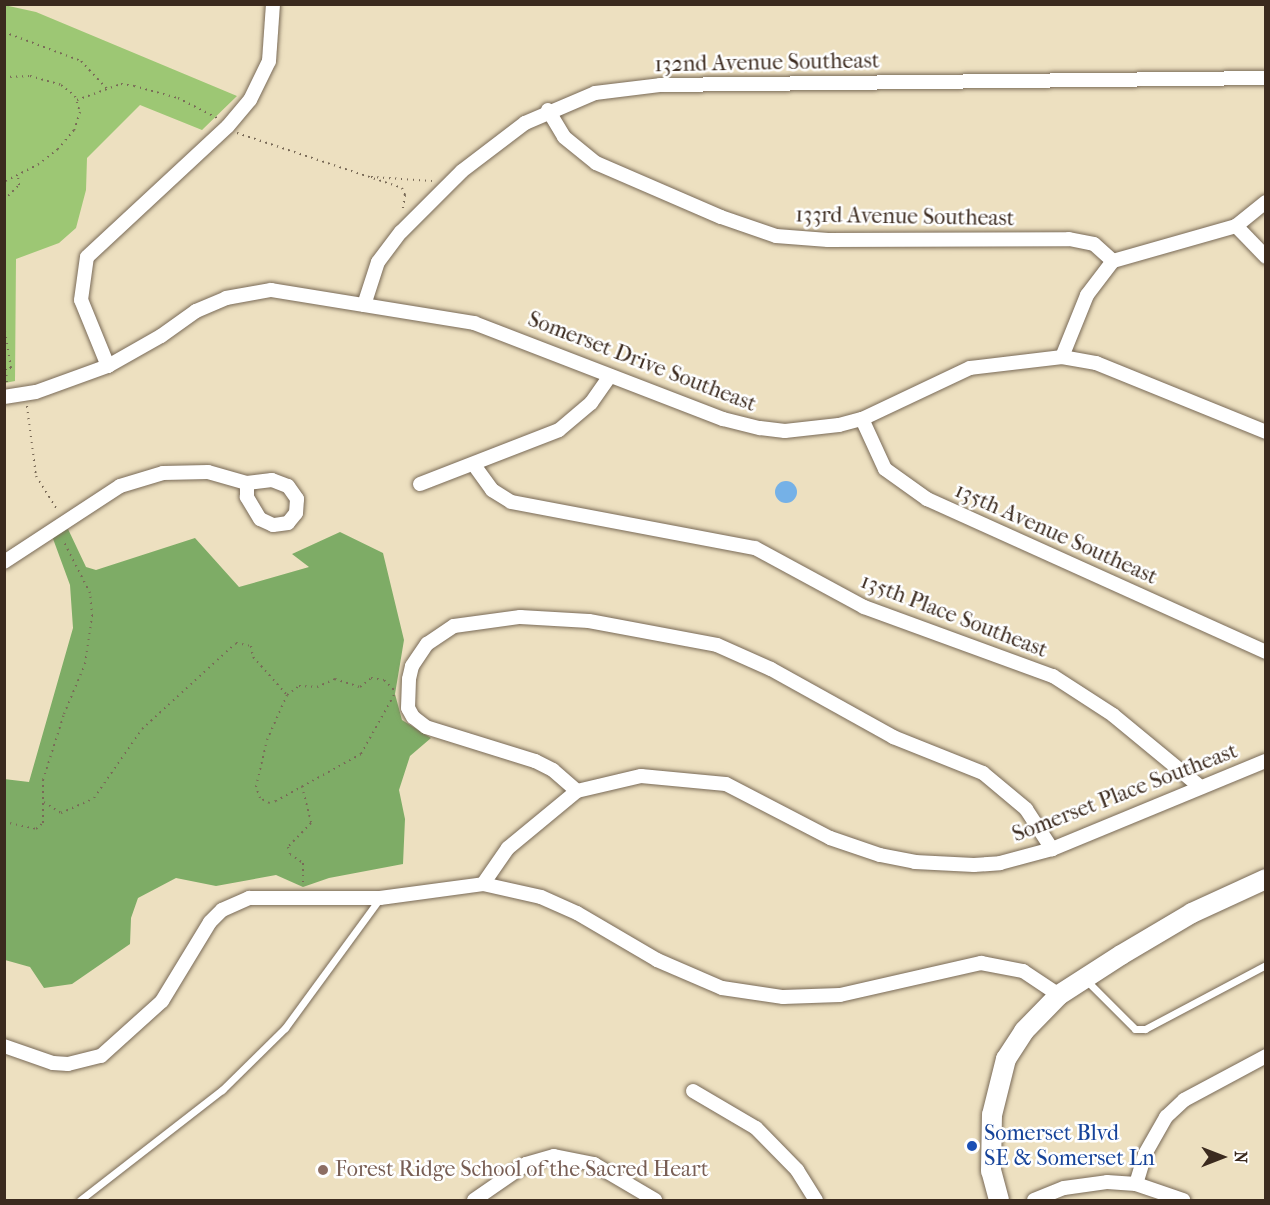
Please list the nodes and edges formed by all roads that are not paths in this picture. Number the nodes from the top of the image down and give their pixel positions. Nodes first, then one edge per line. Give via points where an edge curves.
1 (273, 4) edge
2 (1266, 78) edge
3 (548, 110) junction
4 (1266, 202) edge
5 (1236, 226) junction
6 (1266, 257) edge
7 (1113, 261) junction
8 (364, 305) junction
9 (1062, 357) junction
10 (108, 366) junction
11 (610, 376) junction
12 (4, 397) edge
13 (862, 419) junction
14 (1266, 432) edge
15 (474, 465) junction
16 (247, 483) dead end
17 (420, 484) dead end
18 (4, 562) edge
19 (1266, 652) edge
20 (1266, 761) edge
21 (1200, 786) junction
22 (577, 791) junction
23 (1052, 849) junction
24 (1266, 879) edge
25 (483, 884) junction
26 (380, 898) junction
27 (1266, 965) edge
28 (1085, 978) junction
29 (1059, 995) junction
30 (4, 1046) edge
31 (1266, 1056) edge
32 (693, 1092) dead end
33 (1136, 1184) junction
34 (80, 1200) edge
35 (474, 1200) edge
36 (655, 1200) edge
37 (816, 1200) edge
38 (999, 1200) edge
39 (1034, 1200) edge
40 (1183, 1200) edge

1 - 10 street via 269,61 250,100 228,126 107,234 87,257 81,300
2 - 3 street, 132nd Avenue Southeast via 648,85 595,93
3 - 7 street, 133rd Avenue Southeast via 564,137 596,163 721,218 776,236 828,240 1070,239 1094,244
3 - 8 street, 132nd Avenue Southeast via 498,141 401,232 378,262
4 - 5 street
5 - 6 street
5 - 7 street
7 - 9 street via 1087,295
8 - 10 street, Somerset Drive Southeast via 270,290 226,298 196,311
8 - 11 street, Somerset Drive Southeast via 474,323
9 - 13 street, Somerset Drive Southeast via 970,368
9 - 14 street, Somerset Drive Southeast via 1096,363
10 - 12 street, Somerset Drive Southeast via 36,392
11 - 13 street, Somerset Drive Southeast via 723,419 760,428 809,429
11 - 15 street via 591,403 559,430
13 - 19 street, 135th Avenue Southeast via 885,470 927,499
15 - 17 street
15 - 21 street, 135th Place Southeast via 492,490 511,502 755,548 864,608 1053,676 1113,715
16 - 18 street via 208,472 144,477 57,520
20 - 21 street, Somerset Place Southeast
21 - 23 street, Somerset Place Southeast
22 - 23 street, Somerset Place Southeast via 641,776 726,784 830,838 915,862 1000,863
22 - 23 street via 553,770 535,761 426,727 412,717 408,708 409,679 418,655 437,635 474,621 561,618 691,637 749,657 843,713 983,773 1026,809
22 - 25 street, Somerset Place Southeast via 508,848
24 - 28 street via 1192,913
25 - 26 street
25 - 29 street via 542,897 577,912 657,960 722,988 783,997 840,995 981,963 1023,971
26 - 30 street via 266,897 235,903 210,922 149,1016 101,1056 68,1064 53,1063
26 - 34 lane via 285,1028 222,1090
27 - 28 lane via 1144,1029 1135,1029
28 - 29 street
29 - 38 street via 1024,1031 1006,1059 996,1087 989,1143
31 - 33 street via 1184,1100 1166,1117 1145,1154
32 - 37 street via 756,1128 797,1170
33 - 39 street via 1085,1184
33 - 40 street
35 - 36 street via 526,1164 554,1156 594,1164

